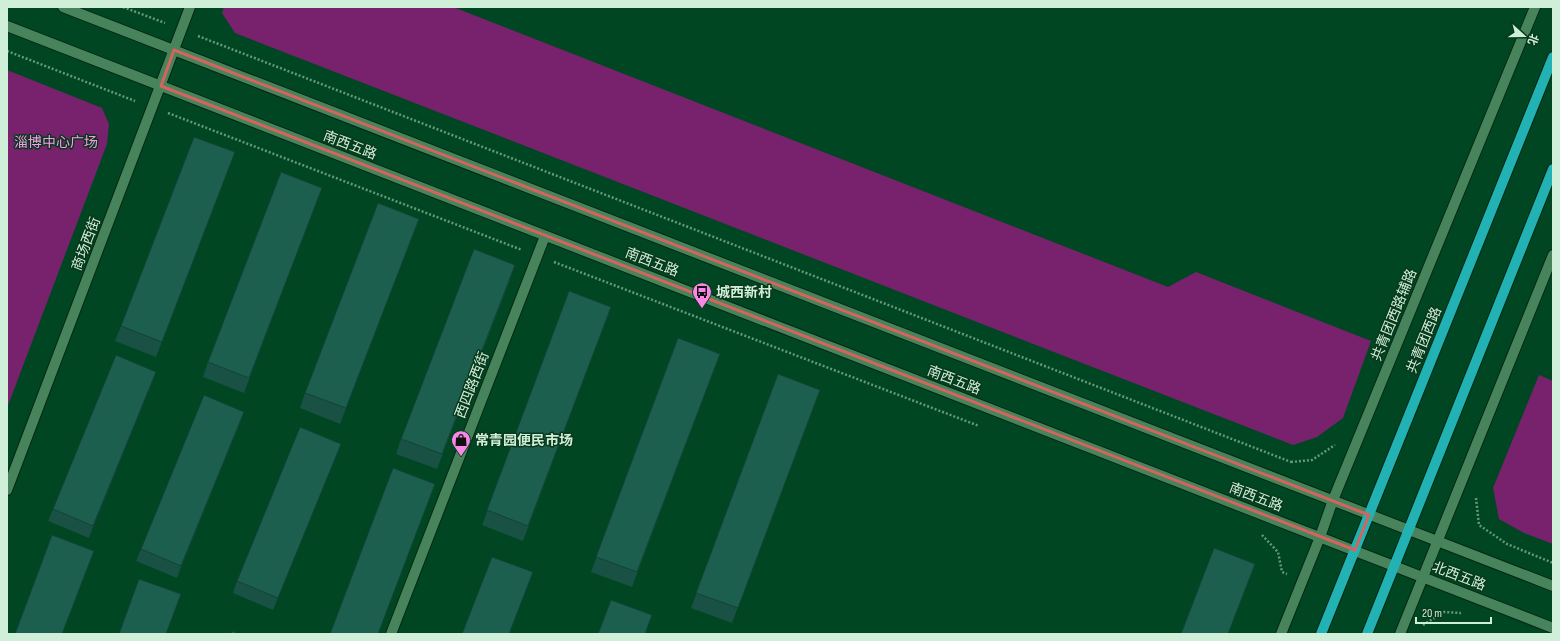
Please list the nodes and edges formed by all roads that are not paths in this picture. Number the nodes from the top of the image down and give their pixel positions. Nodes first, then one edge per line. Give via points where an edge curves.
1 (63, 7) edge
2 (190, 7) edge
3 (1535, 7) edge
4 (7, 26) edge
5 (174, 50) junction
6 (1553, 57) edge
7 (160, 86) junction
8 (1553, 169) edge
9 (545, 236) junction
10 (1553, 255) edge
11 (7, 490) edge
12 (1333, 500) junction
13 (1369, 515) junction
14 (1408, 529) junction
15 (1320, 537) junction
16 (1438, 541) junction
17 (1354, 550) junction
18 (1394, 566) junction
19 (1423, 577) junction
20 (1553, 586) edge
21 (1553, 628) edge
22 (391, 634) edge
23 (1281, 634) edge
24 (1321, 634) edge
25 (1367, 634) edge
26 (1400, 634) edge

1 - 5 street, 南西五路
2 - 5 street, 商场西街
3 - 12 street, 共青团西路辅路
4 - 7 street, 南西五路
5 - 7 street, 商场西街
5 - 12 street, 南西五路
6 - 13 main road, 共青团西路
7 - 9 street, 南西五路
7 - 11 street, 商场西街
8 - 14 main road
9 - 15 street, 南西五路
9 - 22 street, 西四路西街
10 - 16 street
12 - 13 street, 南西五路
12 - 15 street, 共青团西路辅路
13 - 14 street, 北西五路
13 - 17 main road, 共青团西路
14 - 16 street, 北西五路
14 - 18 main road
15 - 17 street, 南西五路
15 - 23 street, 共青团西路辅路
16 - 19 street
16 - 20 street, 北西五路
17 - 18 street, 北西五路
17 - 24 main road, 共青团西路
18 - 19 street, 北西五路
18 - 25 main road
19 - 21 street, 北西五路
19 - 26 street

